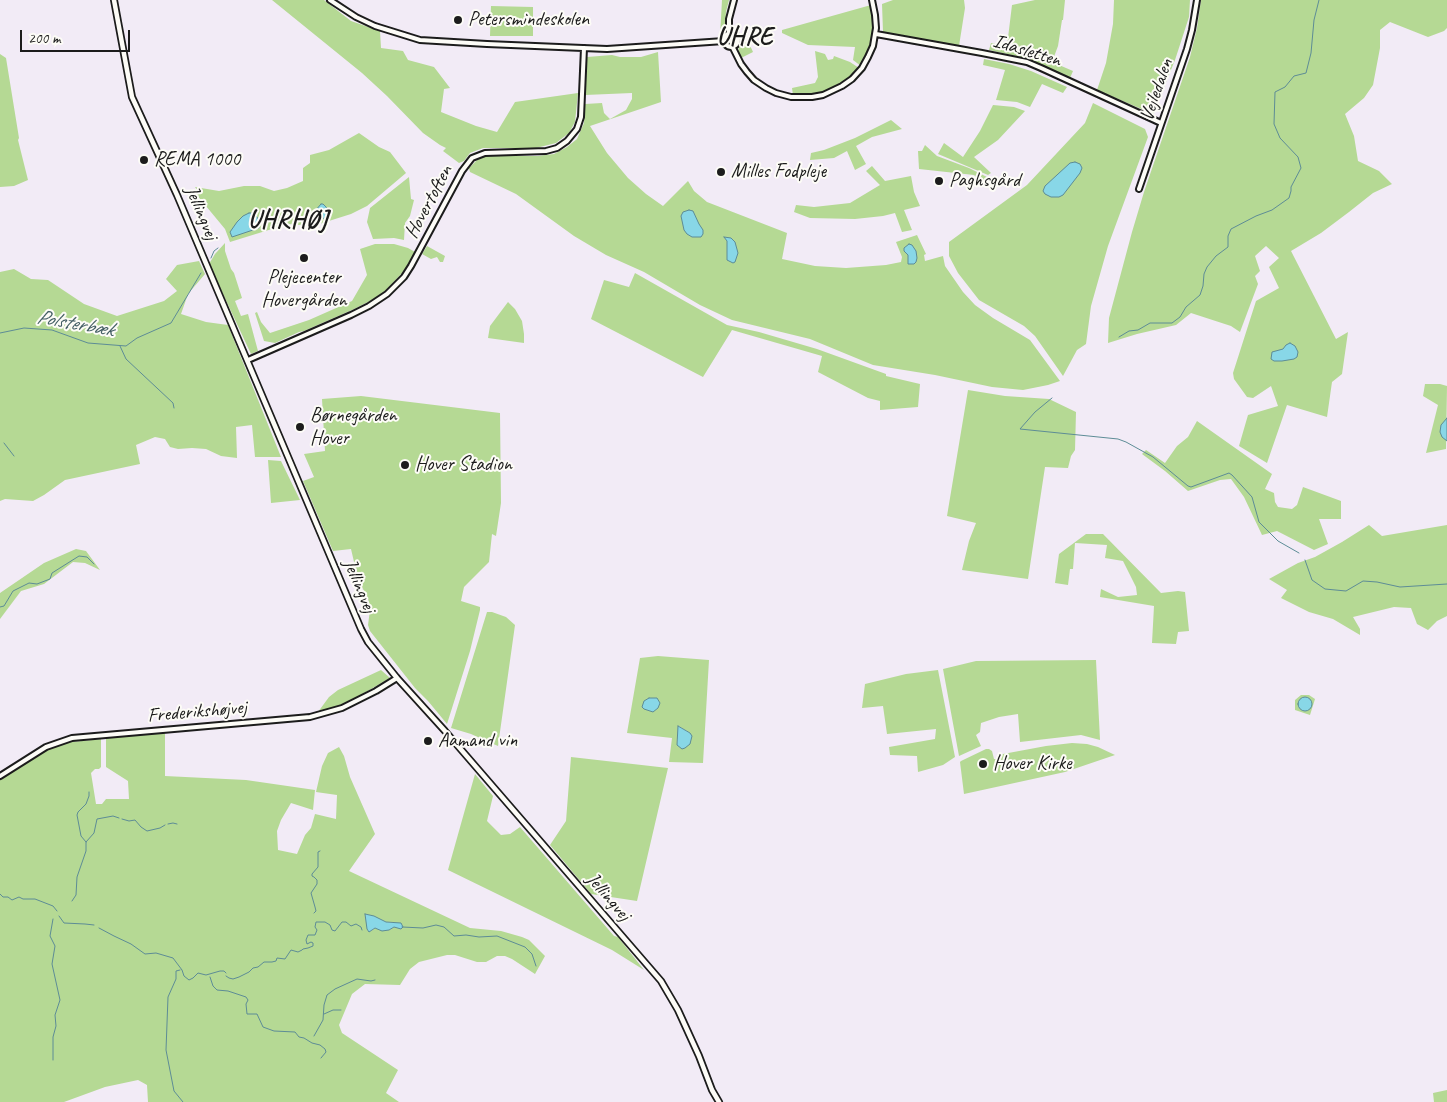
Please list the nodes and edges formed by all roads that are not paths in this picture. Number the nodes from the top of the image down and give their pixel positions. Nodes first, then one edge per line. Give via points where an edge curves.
1 (114, 0) edge
2 (330, 0) edge
3 (734, 0) edge
4 (872, 0) edge
5 (1197, 0) edge
6 (729, 33) junction
7 (876, 34) junction
8 (724, 41) junction
9 (732, 46) junction
10 (584, 48) junction
11 (1161, 123) junction
12 (1139, 189) dead end
13 (248, 360) junction
14 (397, 678) junction
15 (0, 776) edge
16 (719, 1102) edge

1 - 13 main road, Jellingvej via 132,97
2 - 10 street via 375,26 420,40
3 - 6 street
4 - 7 street
5 - 11 street, Vejledalen via 1187,49
6 - 8 street
6 - 9 street via 737,37
7 - 9 street via 868,57 854,77 833,92 802,98 784,96 754,80
7 - 11 street, Idasletten via 1027,62
8 - 9 street
8 - 10 street
10 - 13 street, Hovertoften via 581,118 570,139 548,151 488,152 475,156 462,171 404,277 387,294 369,306
11 - 12 street, Vejledalen
13 - 14 main road, Jellingvej via 361,629
14 - 15 street, Frederikshøjvej via 342,708 310,717 72,738 40,750
14 - 16 main road, Jellingvej via 661,981 682,1018

